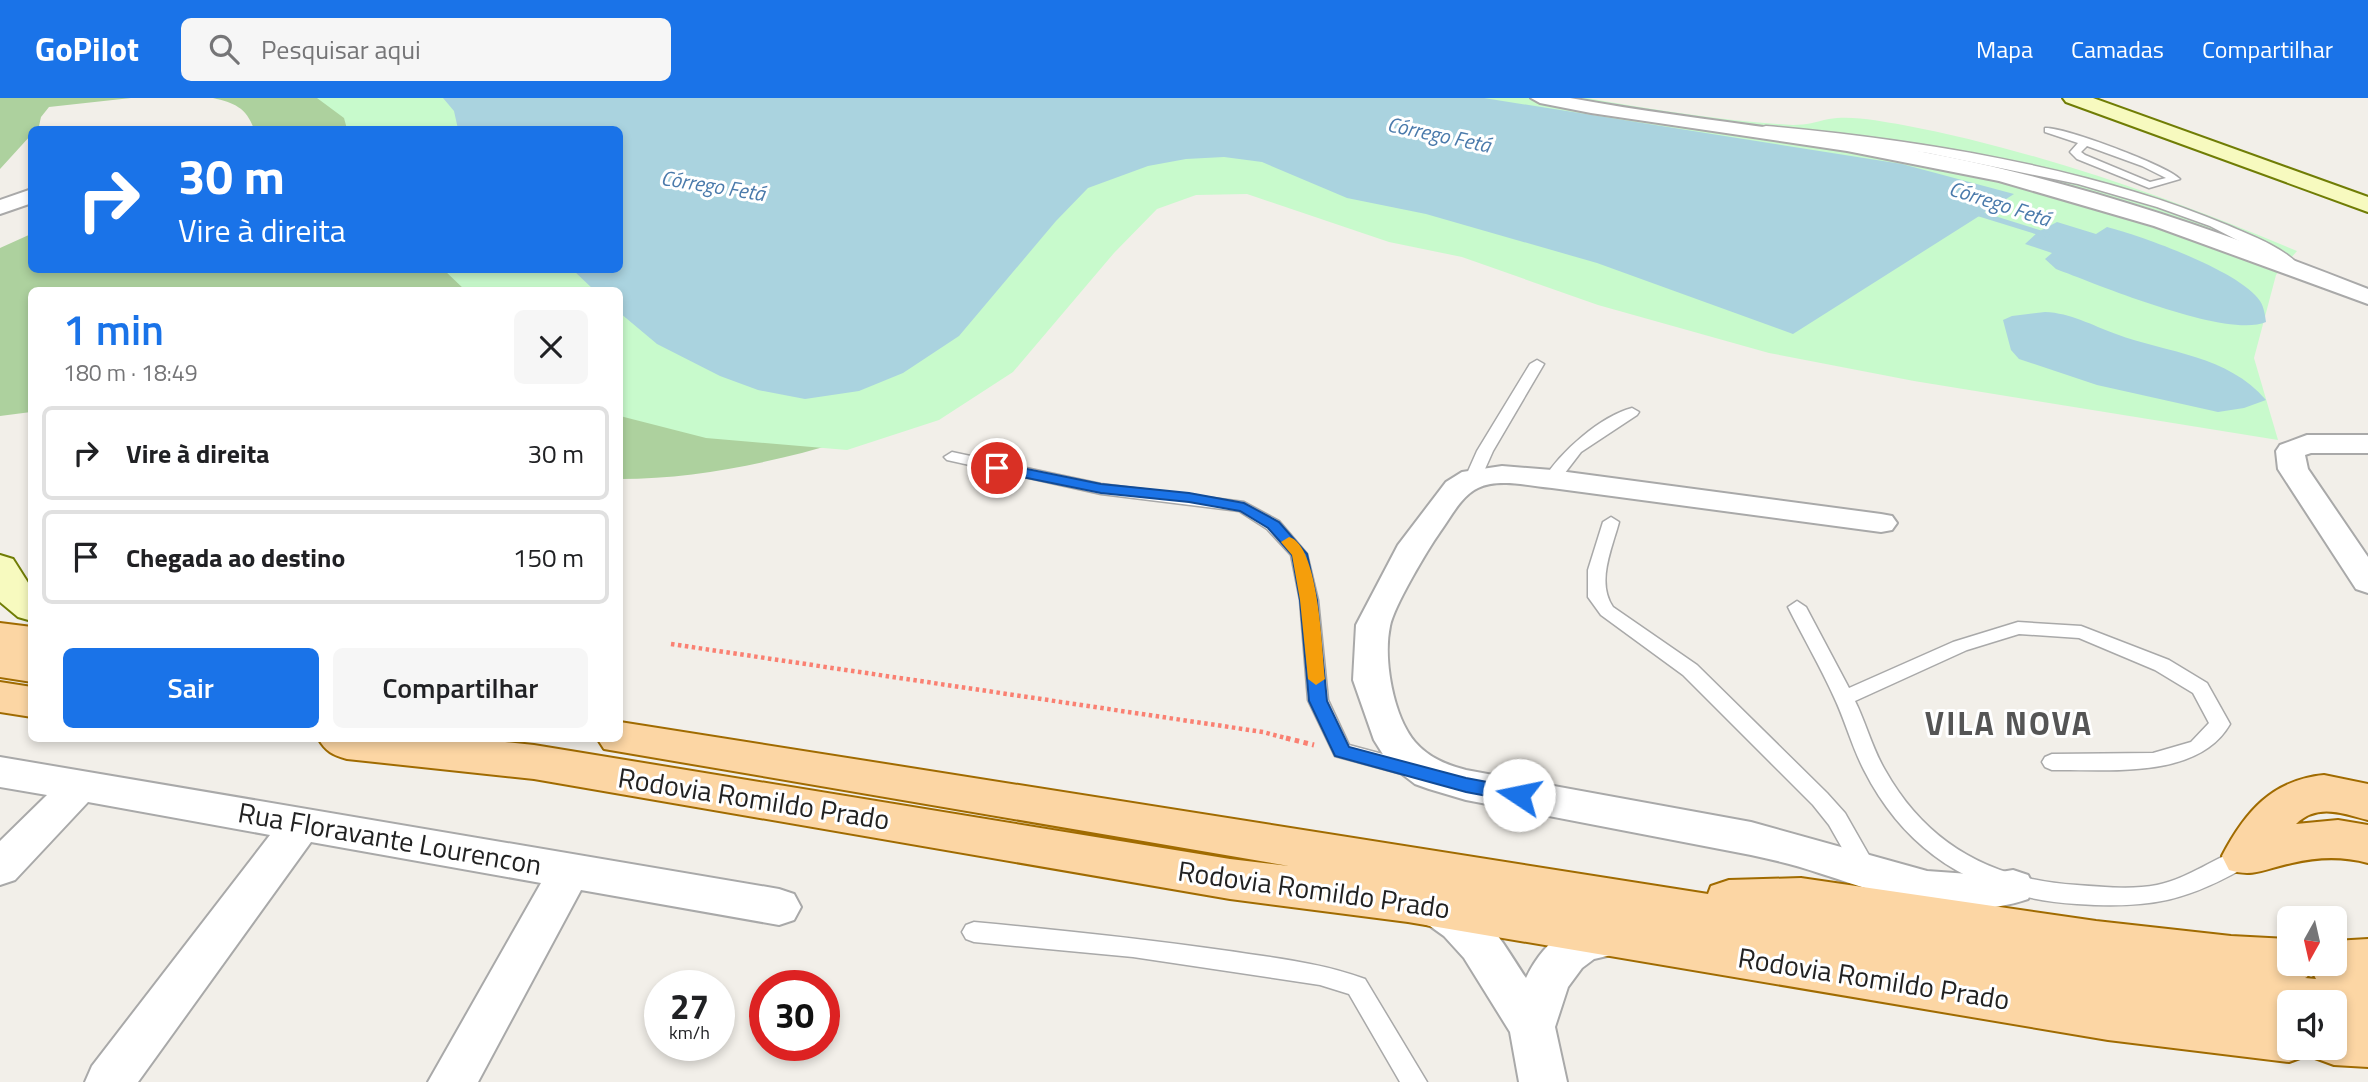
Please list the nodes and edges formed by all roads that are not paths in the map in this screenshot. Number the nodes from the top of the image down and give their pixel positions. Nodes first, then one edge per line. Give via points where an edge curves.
1 (1540, 98) edge
2 (2073, 98) edge
3 (2049, 130) dead end
4 (2083, 144) junction
5 (28, 197) edge
6 (2363, 200) edge
7 (0, 208) edge
8 (2368, 297) edge
9 (1537, 365) dead end
10 (1632, 412) dead end
11 (2368, 444) edge
12 (952, 457) dead end
13 (1474, 478) junction
14 (1552, 479) junction
15 (1611, 522) dead end
16 (1881, 523) dead end
17 (2356, 549) edge
18 (0, 567) edge
19 (2368, 582) edge
20 (28, 605) edge
21 (1797, 607) dead end
22 (0, 636) edge
23 (28, 640) edge
24 (0, 663) edge
25 (28, 667) edge
26 (0, 697) edge
27 (1844, 698) junction
28 (28, 701) edge
29 (623, 739) edge
30 (355, 742) edge
31 (2052, 762) dead end
32 (0, 772) edge
33 (1429, 774) junction
34 (81, 785) junction
35 (2368, 802) edge
36 (302, 823) junction
37 (2368, 844) edge
38 (2246, 856) junction
39 (0, 868) edge
40 (571, 869) junction
41 (1868, 873) junction
42 (2013, 887) junction
43 (1408, 901) junction
44 (1654, 905) junction
45 (779, 906) dead end
46 (974, 932) dead end
47 (2277, 960) edge
48 (2368, 961) edge
49 (2347, 962) edge
50 (2277, 999) edge
51 (2347, 1004) edge
52 (2368, 1005) edge
53 (1532, 1027) junction
54 (2270, 1036) edge
55 (2347, 1041) edge
56 (2368, 1042) edge
57 (109, 1082) edge
58 (452, 1082) edge
59 (1414, 1082) edge
60 (1544, 1082) edge

1 - 8 street via 1842,143 1950,164 2054,189 2195,232
2 - 6 street
3 - 4 lane
4 - 4 lane via 2102,148 2175,179 2149,185 2081,157 2075,152
5 - 7 street
9 - 13 lane via 1485,450
10 - 14 lane via 1574,450
11 - 17 street via 2307,444 2291,452 2292,470
12 - 33 lane via 1101,489 1244,507 1273,525 1299,554 1318,701 1342,751
13 - 14 street
13 - 33 street via 1457,488 1415,545 1373,625 1371,680 1387,730 1404,754
14 - 16 street
15 - 41 lane via 1597,570 1597,597 1607,611 1690,670 1821,799
17 - 19 street
18 - 20 street via 17,598
21 - 27 lane
22 - 23 main road
24 - 25 main road
26 - 28 main road
27 - 31 lane via 1960,646 2018,628 2081,632 2162,665 2200,688 2220,724 2198,747 2153,761
27 - 42 lane via 1879,779 1919,832 1945,855
29 - 44 main road, Rodovia Romildo Prado
30 - 43 main road, Rodovia Romildo Prado via 534,762 1230,879
32 - 34 street, Rua Floravante Lourencon
33 - 41 street via 1794,849
34 - 36 street, Rua Floravante Lourencon
34 - 39 street
35 - 38 main road via 2323,791 2304,794 2287,803
36 - 40 street, Rua Floravante Lourencon
36 - 57 street
37 - 38 main road via 2348,838 2314,841
38 - 42 lane via 2215,875 2156,894 2065,895
40 - 45 street, Rua Floravante Lourencon
40 - 58 street
41 - 42 street via 1962,894 1988,894
43 - 53 street via 1445,913 1459,923 1480,945
43 - 54 main road, Rodovia Romildo Prado via 2108,1016
44 - 47 main road via 1801,898 2096,943
44 - 50 main road, Rodovia Romildo Prado via 2082,976
46 - 59 lane via 1133,947 1320,975 1357,986
48 - 49 main road
51 - 52 main road
53 - 54 street via 1553,968 1576,944 1614,938 2140,1022
53 - 60 street
55 - 56 main road

